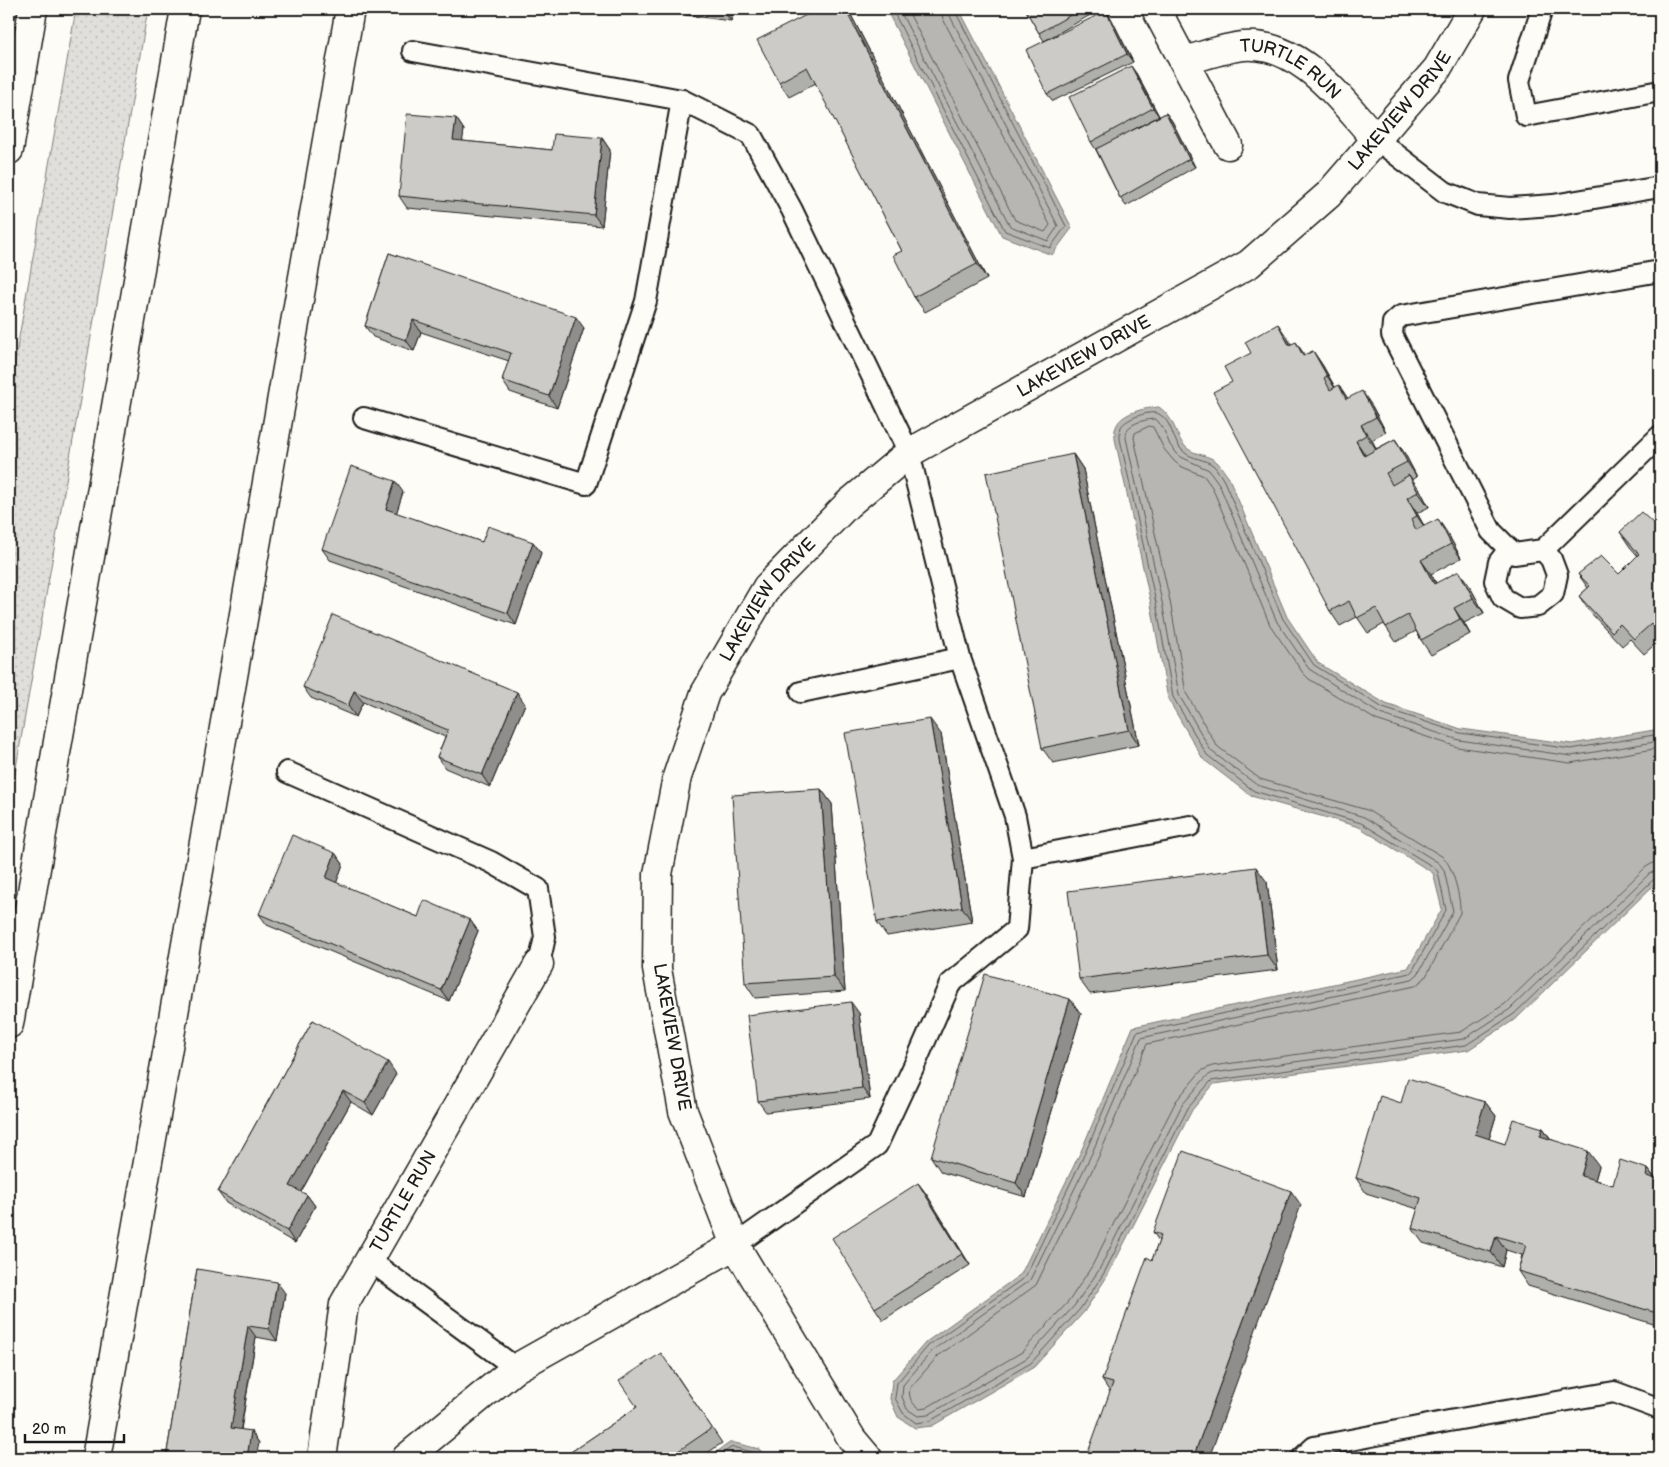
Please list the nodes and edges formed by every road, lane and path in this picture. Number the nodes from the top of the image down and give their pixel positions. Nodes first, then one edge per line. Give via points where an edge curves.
1 (33, 9) edge
2 (185, 9) edge
3 (350, 9) edge
4 (1156, 9) edge
5 (1472, 9) edge
6 (1542, 9) edge
7 (413, 51) dead end
8 (1184, 61) junction
9 (1660, 90) edge
10 (682, 100) junction
11 (1376, 139) junction
12 (1228, 145) dead end
13 (9, 150) edge
14 (1660, 187) edge
15 (1660, 271) edge
16 (364, 418) dead end
17 (1660, 436) edge
18 (909, 453) junction
19 (1509, 549) junction
20 (1543, 550) junction
21 (960, 658) junction
22 (801, 692) dead end
23 (287, 772) dead end
24 (1190, 826) dead end
25 (1023, 858) junction
26 (539, 964) joint
27 (9, 1024) edge
28 (735, 1245) junction
29 (369, 1260) junction
30 (516, 1368) junction
31 (1660, 1409) edge
32 (96, 1458) edge
33 (322, 1458) edge
34 (406, 1458) edge
35 (868, 1458) edge
36 (1302, 1458) edge

1 - 13 main road
2 - 27 main road
3 - 32 main road
4 - 8 main road
5 - 11 main road, LAKEVIEW DRIVE via 1437,69
6 - 9 lane via 1519,81 1526,116
7 - 10 lane
8 - 11 main road, TURTLE RUN via 1242,46 1279,51 1315,72
8 - 12 main road
10 - 16 lane via 646,302 586,484
10 - 18 lane via 751,135 800,227
11 - 14 lane via 1445,192 1478,205 1510,208 1553,205
11 - 18 main road, LAKEVIEW DRIVE via 1328,194 1249,264
15 - 19 lane via 1401,316 1393,323 1392,335 1473,495 1492,531
17 - 20 lane
18 - 21 lane
18 - 28 main road, LAKEVIEW DRIVE via 848,504 767,587 705,693 677,777 658,874 657,969 683,1111
19 - 20 lane via 1514,554
19 - 20 lane via 1499,562 1495,581 1503,598 1520,608 1538,606 1553,594 1557,575 1551,559
21 - 22 lane
21 - 25 lane via 1015,816
23 - 26 lane via 491,862 538,889 545,937
24 - 25 lane
25 - 28 lane via 1017,929 950,984 877,1145
26 - 29 main road, TURTLE RUN
28 - 30 main road
28 - 35 main road, LAKEVIEW DRIVE via 852,1439
29 - 30 lane
29 - 33 main road, TURTLE RUN via 344,1304
30 - 34 main road
31 - 36 lane via 1614,1392 1314,1447

